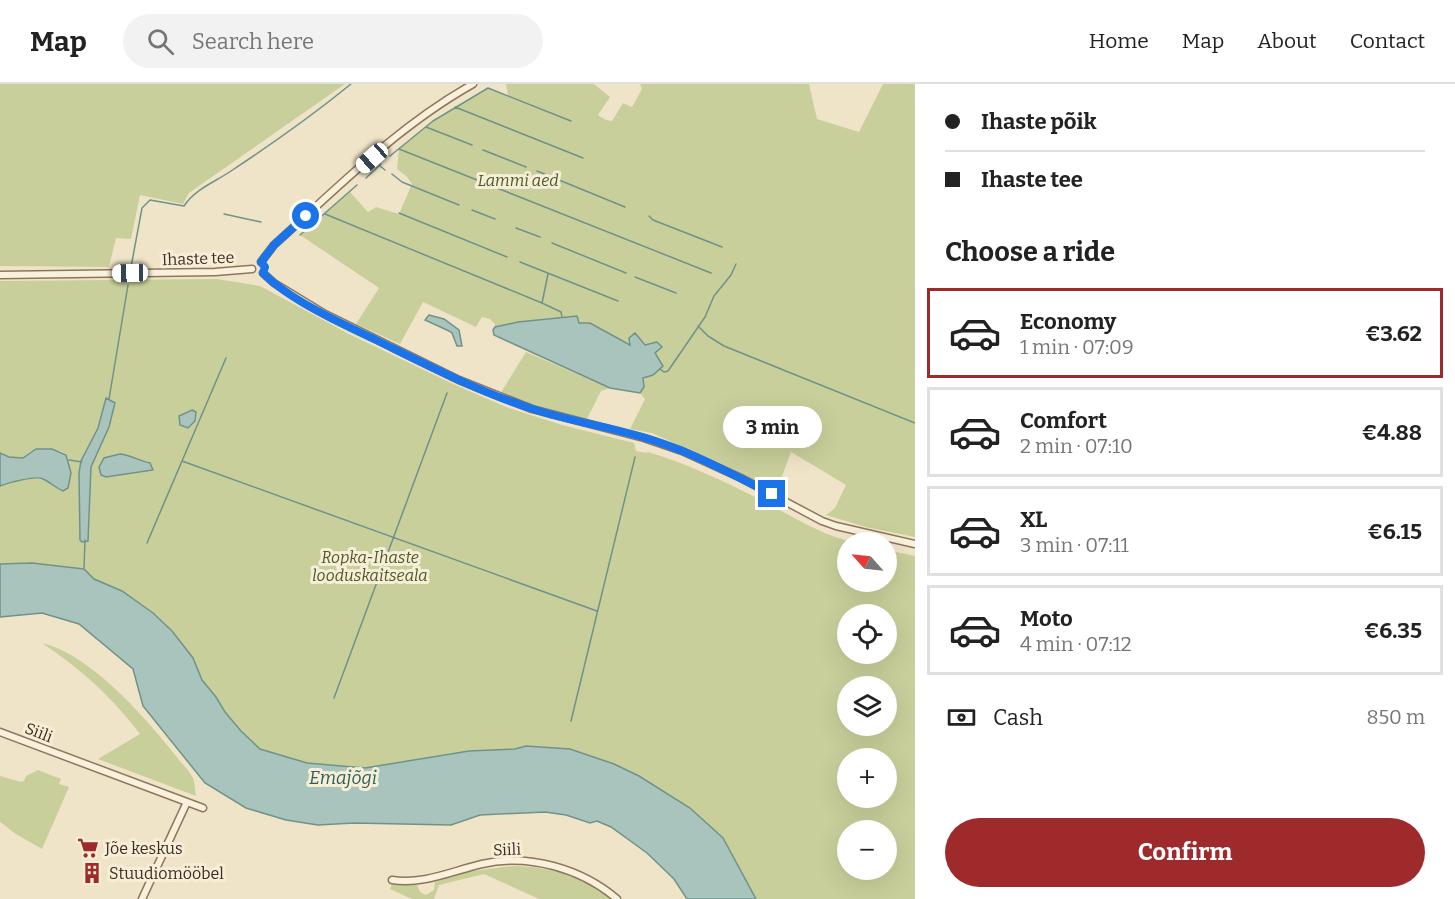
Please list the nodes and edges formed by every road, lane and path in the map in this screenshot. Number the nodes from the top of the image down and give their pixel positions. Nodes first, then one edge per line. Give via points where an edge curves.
1 (473, 84) edge
2 (261, 262) junction
3 (252, 269) junction
4 (263, 273) junction
5 (0, 275) edge
6 (915, 544) edge
7 (0, 732) edge
8 (187, 802) junction
9 (203, 807) dead end
10 (392, 880) dead end
11 (142, 899) edge
12 (617, 899) edge

1 - 2 street via 407,127 274,245
2 - 3 street
2 - 4 street via 265,267
3 - 4 street via 255,274
3 - 5 street, Ihaste tee
4 - 6 street via 351,328 509,401 659,442 732,474 822,521
7 - 8 street, Siili
8 - 9 street, Siili
8 - 11 street
10 - 12 street, Siili via 418,881 485,863 524,861 579,874

